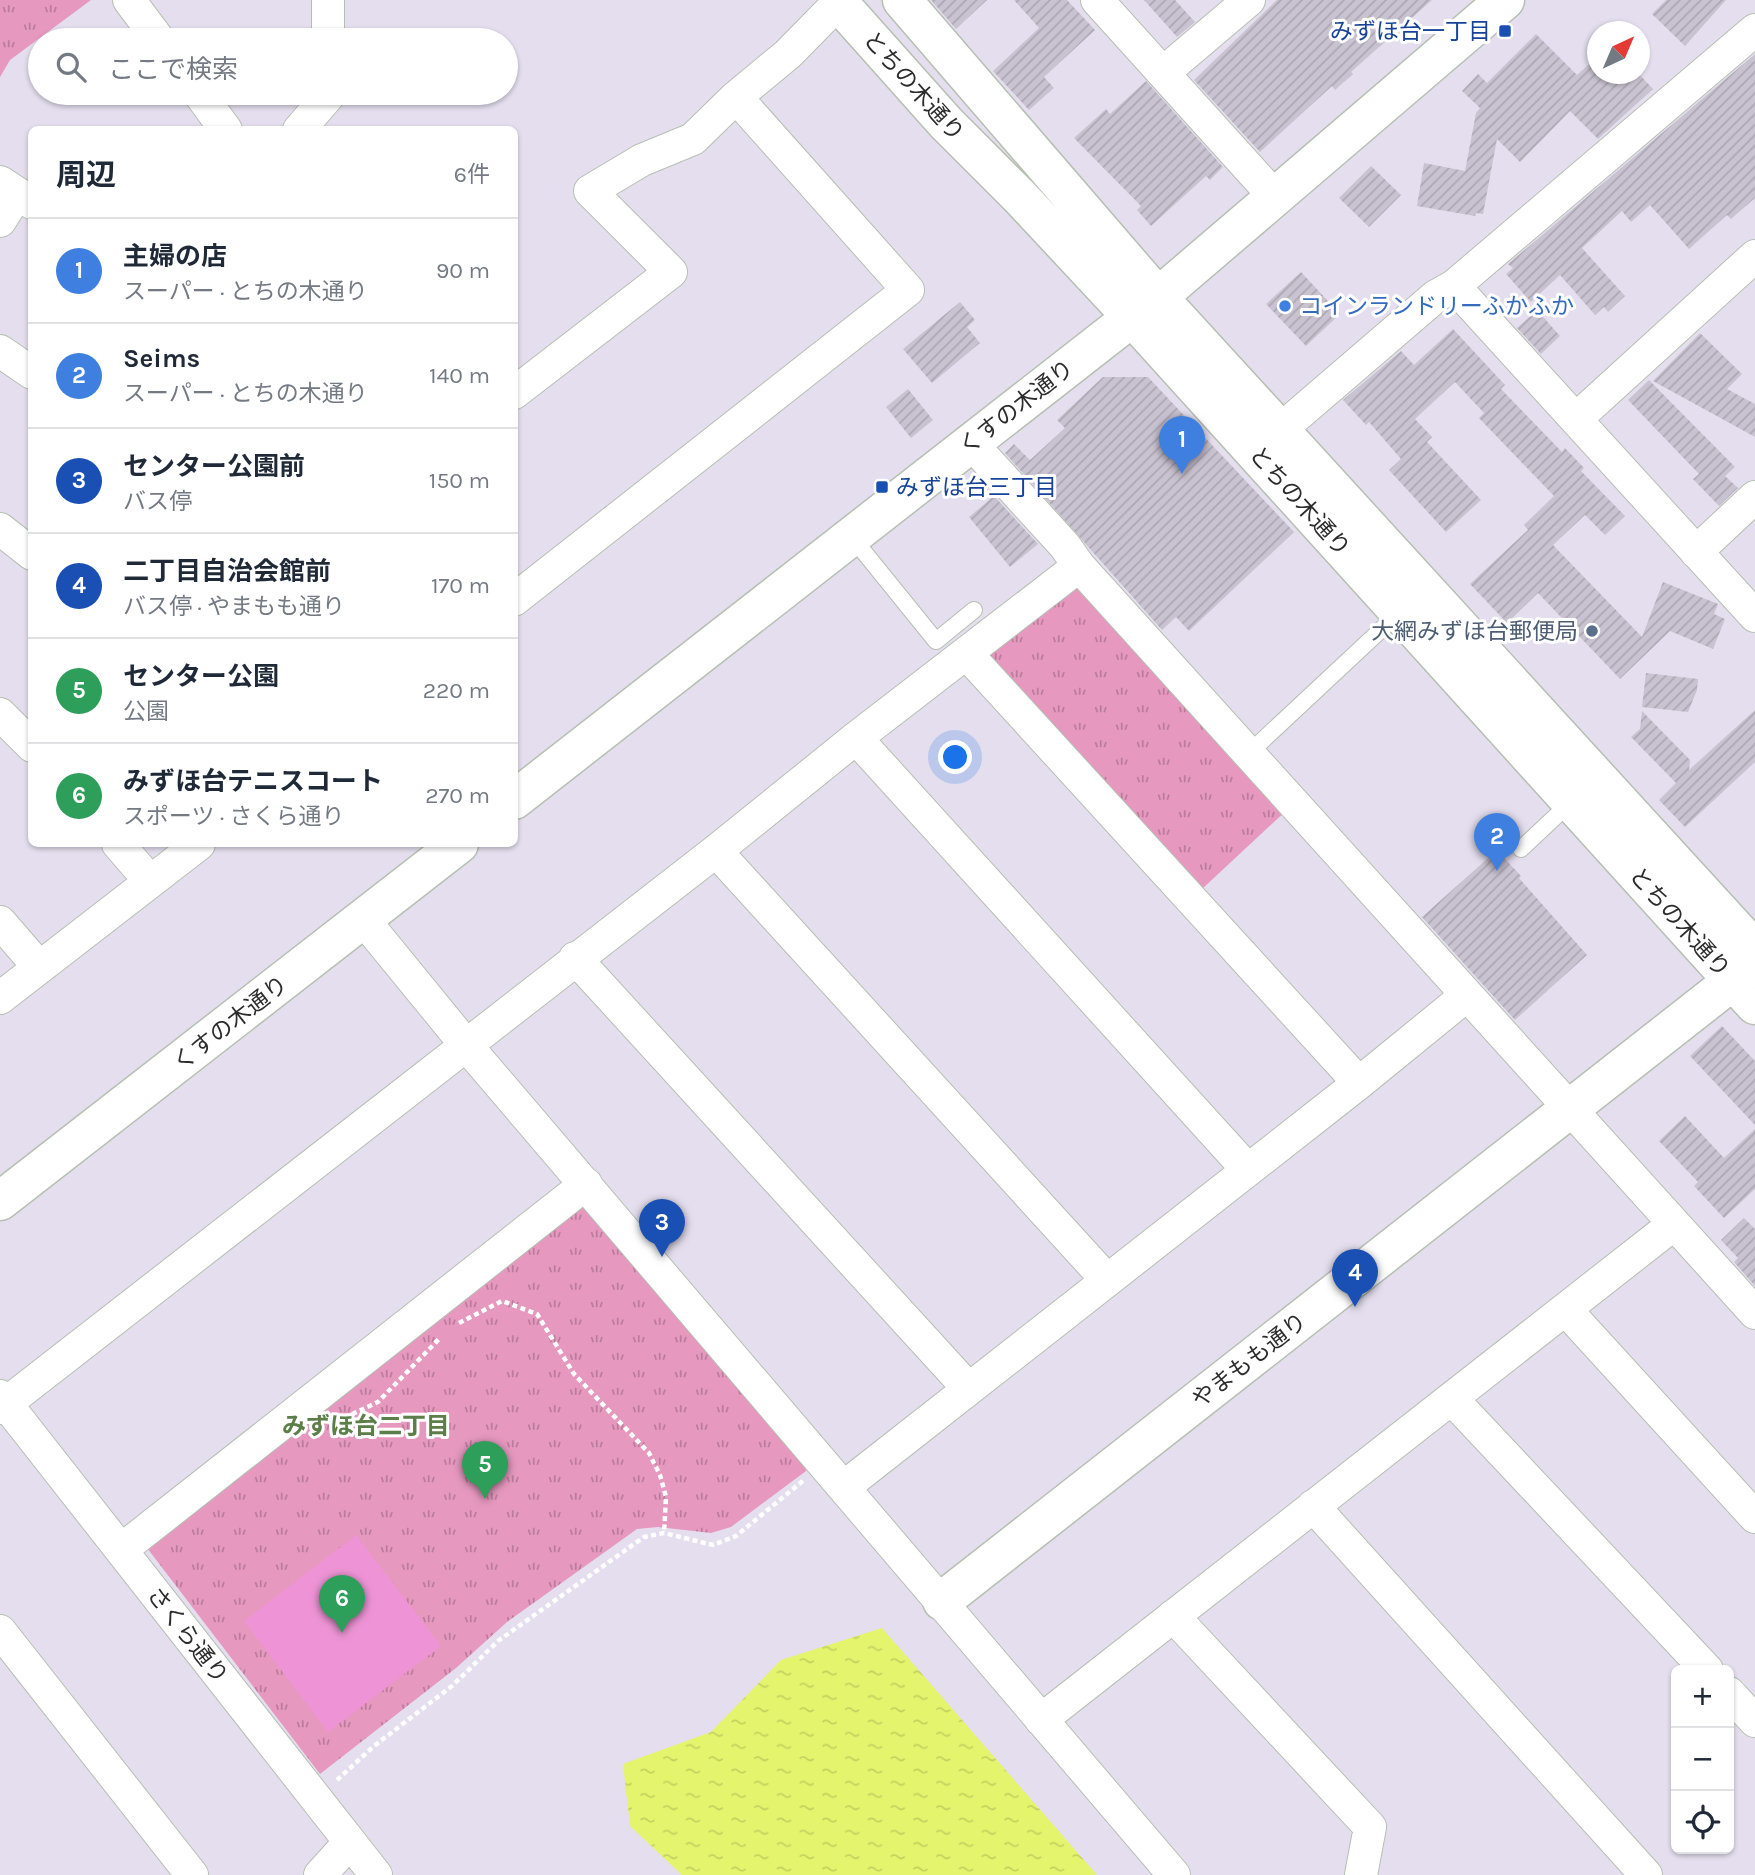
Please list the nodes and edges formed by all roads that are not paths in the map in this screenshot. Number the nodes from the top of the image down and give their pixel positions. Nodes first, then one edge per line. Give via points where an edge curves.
1 (129, 0) edge
2 (902, 0) edge
3 (1097, 0) edge
4 (1249, 0) edge
5 (1505, 0) edge
6 (840, 1) edge
7 (326, 2) edge
8 (150, 28) edge
9 (327, 28) edge
10 (1755, 30) edge
11 (1163, 73) junction
12 (736, 97) junction
13 (208, 105) edge
14 (321, 105) edge
15 (223, 126) edge
16 (303, 126) edge
17 (16, 193) edge
18 (1275, 197) junction
19 (0, 221) edge
20 (1755, 256) edge
21 (1454, 286) junction
22 (1145, 307) junction
23 (0, 351) edge
24 (28, 370) edge
25 (518, 390) edge
26 (1576, 419) junction
27 (1280, 430) junction
28 (971, 443) junction
29 (1755, 497) edge
30 (0, 529) edge
31 (851, 536) junction
32 (28, 551) edge
33 (1696, 552) junction
34 (1079, 566) junction
35 (518, 597) edge
36 (974, 610) dead end
37 (1400, 612) junction
38 (1755, 616) edge
39 (966, 653) junction
40 (0, 714) edge
41 (856, 738) junction
42 (28, 743) edge
43 (1249, 753) junction
44 (518, 797) edge
45 (1571, 802) junction
46 (121, 847) edge
47 (196, 847) edge
48 (455, 847) edge
49 (1521, 849) dead end
50 (716, 851) junction
51 (150, 881) junction
52 (363, 919) junction
53 (0, 922) edge
54 (1755, 950) edge
55 (575, 958) junction
56 (39, 967) junction
57 (1748, 983) edge
58 (1467, 995) junction
59 (0, 998) edge
60 (466, 1045) junction
61 (1359, 1083) junction
62 (1571, 1107) junction
63 (1248, 1170) junction
64 (586, 1184) junction
65 (0, 1202) edge
66 (1674, 1224) junction
67 (1107, 1280) junction
68 (1566, 1310) junction
69 (1755, 1312) edge
70 (968, 1388) junction
71 (1452, 1399) junction
72 (2, 1402) edge
73 (834, 1475) junction
74 (1313, 1506) junction
75 (1755, 1517) edge
76 (121, 1550) junction
77 (942, 1601) junction
78 (1173, 1616) junction
79 (0, 1631) edge
80 (1702, 1665) edge
81 (1734, 1698) edge
82 (1041, 1720) junction
83 (1755, 1721) edge
84 (350, 1842) junction
85 (192, 1875) edge
86 (320, 1875) edge
87 (376, 1875) edge
88 (1174, 1875) edge
89 (1361, 1875) edge
90 (1646, 1875) edge

1 - 8 street
2 - 22 street, とちの木通り
3 - 11 street
4 - 11 street
5 - 18 street, くすの木通り
6 - 12 street via 788,54
6 - 22 street, とちの木通り via 946,123 1020,197
7 - 9 street
10 - 21 street
11 - 18 street
12 - 25 street via 693,139 642,160 590,191 671,272
12 - 35 street via 908,290
13 - 15 street
14 - 16 street
17 - 19 street
18 - 22 street, くすの木通り
20 - 26 street
21 - 26 street
21 - 27 street via 1436,296
22 - 27 street, とちの木通り
22 - 28 street, くすの木通り
22 - 37 street, とちの木通り
23 - 24 street
26 - 33 street
27 - 54 street, とちの木通り
28 - 31 street, くすの木通り
28 - 34 street
29 - 33 street
30 - 32 street
31 - 36 lane via 936,641
31 - 44 street, くすの木通り
33 - 38 street
34 - 39 street
34 - 43 street
37 - 43 lane
37 - 45 street, とちの木通り
39 - 41 street
39 - 61 street
40 - 42 street
41 - 50 street
41 - 63 street
43 - 58 street
45 - 49 lane
45 - 57 street, とちの木通り
46 - 51 street
47 - 51 street
48 - 52 street, くすの木通り
50 - 55 street
50 - 67 street
51 - 56 street
52 - 60 street
52 - 65 street, くすの木通り
53 - 56 street
55 - 60 street
55 - 70 street
56 - 59 street
57 - 62 street, やまもも通り
58 - 61 street
58 - 62 street
60 - 64 street
60 - 72 street
61 - 63 street
62 - 66 street
62 - 77 street, やまもも通り
63 - 67 street
64 - 73 street
64 - 76 street
66 - 68 street
66 - 69 street
67 - 70 street
68 - 71 street
68 - 75 street
70 - 73 street
71 - 74 street
71 - 80 street
72 - 76 street, さくら通り
73 - 77 street
74 - 78 street
74 - 90 street
76 - 84 street, さくら通り
77 - 82 street
78 - 82 street
78 - 89 street via 1370,1827
79 - 85 street
81 - 83 street
82 - 88 street
84 - 86 street
84 - 87 street, さくら通り

